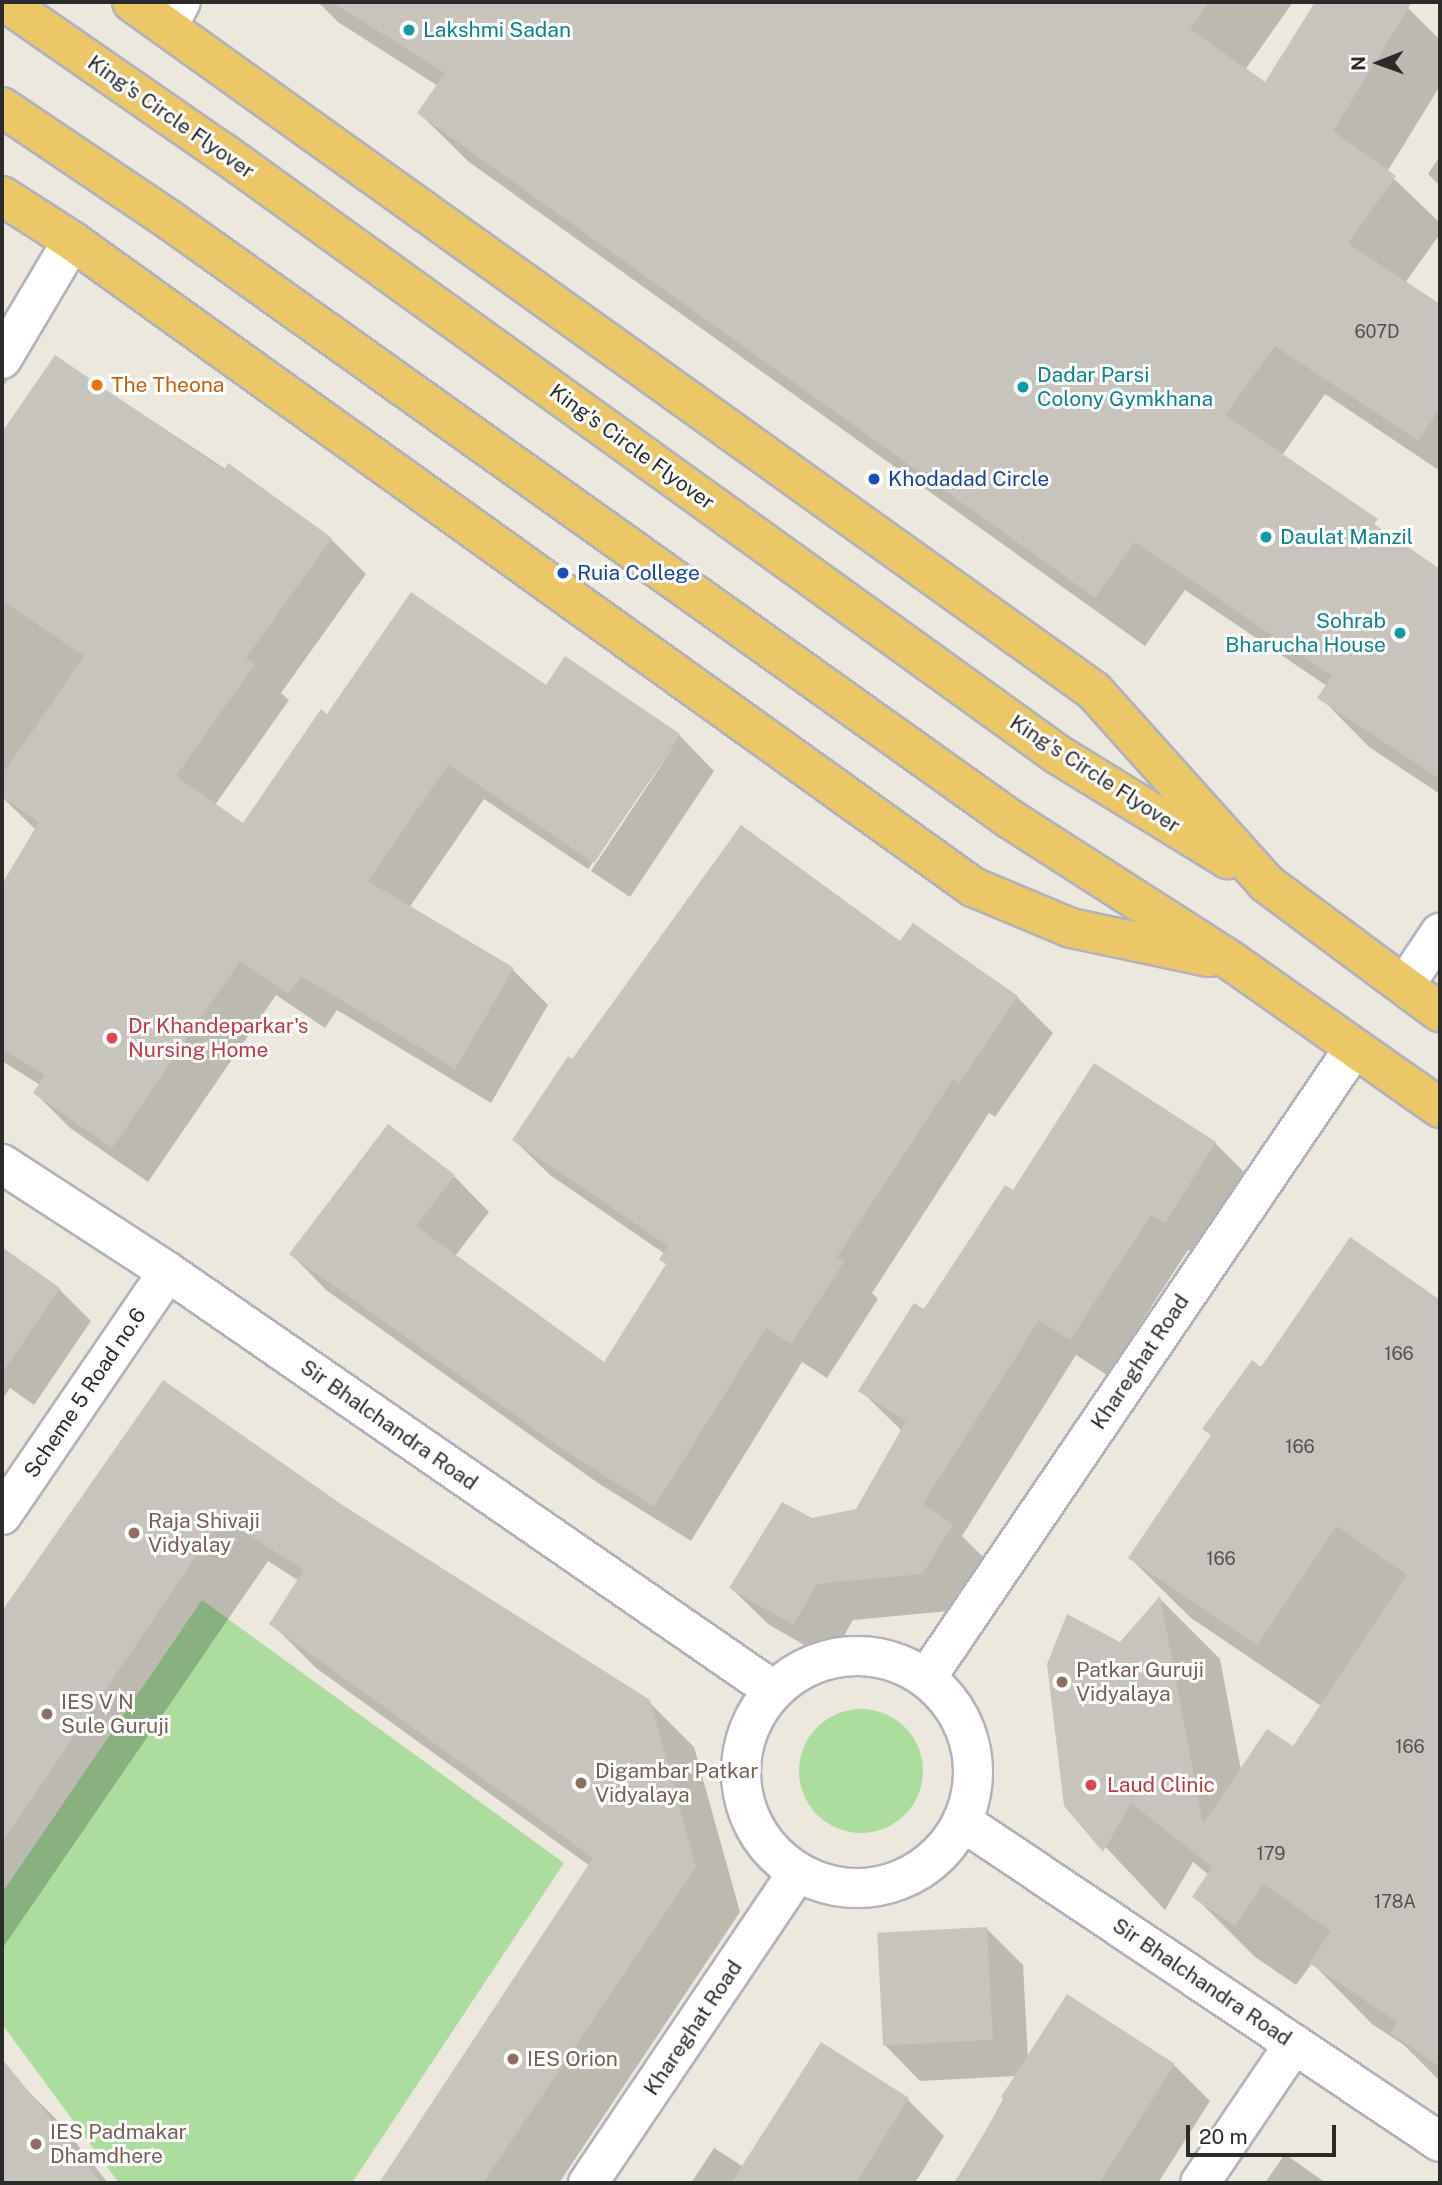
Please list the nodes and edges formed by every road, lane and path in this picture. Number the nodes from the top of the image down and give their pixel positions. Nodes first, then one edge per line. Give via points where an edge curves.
1 (5, 2) edge
2 (132, 2) edge
3 (174, 14) edge
4 (2, 107) edge
5 (2, 196) edge
6 (72, 241) junction
7 (2, 359) edge
8 (1266, 883) junction
9 (1440, 933) edge
10 (1231, 961) junction
11 (1405, 985) junction
12 (1440, 1012) edge
13 (1354, 1048) junction
14 (1440, 1108) edge
15 (2, 1164) edge
16 (168, 1272) junction
17 (2, 1514) edge
18 (927, 1677) junction
19 (773, 1690) junction
20 (963, 1822) junction
21 (797, 1873) junction
22 (1294, 2044) junction
23 (1440, 2141) edge
24 (589, 2183) edge
25 (1200, 2183) edge

1 - 8 highway, King's Circle Flyover via 233,160 1058,754
2 - 3 highway
3 - 8 highway via 1094,691
4 - 10 highway via 171,222 1010,819
5 - 6 highway
6 - 7 street
6 - 10 highway via 973,887 1071,928
8 - 11 highway
9 - 11 street
10 - 13 highway
11 - 12 highway
13 - 14 highway
13 - 18 street, Khareghat Road
15 - 16 street, Sir Bhalchandra Road
16 - 17 street, Scheme 5 Road no.6
16 - 19 street, Sir Bhalchandra Road
18 - 19 street via 908,1665 870,1655 831,1657 806,1665
18 - 20 street via 954,1705 970,1740 974,1779
19 - 21 street via 750,1722 745,1742 740,1763 745,1806 765,1845
20 - 21 street via 940,1855 907,1879 867,1890 825,1886
20 - 22 street, Sir Bhalchandra Road
21 - 24 street, Khareghat Road
22 - 23 street, Sir Bhalchandra Road
22 - 25 street

